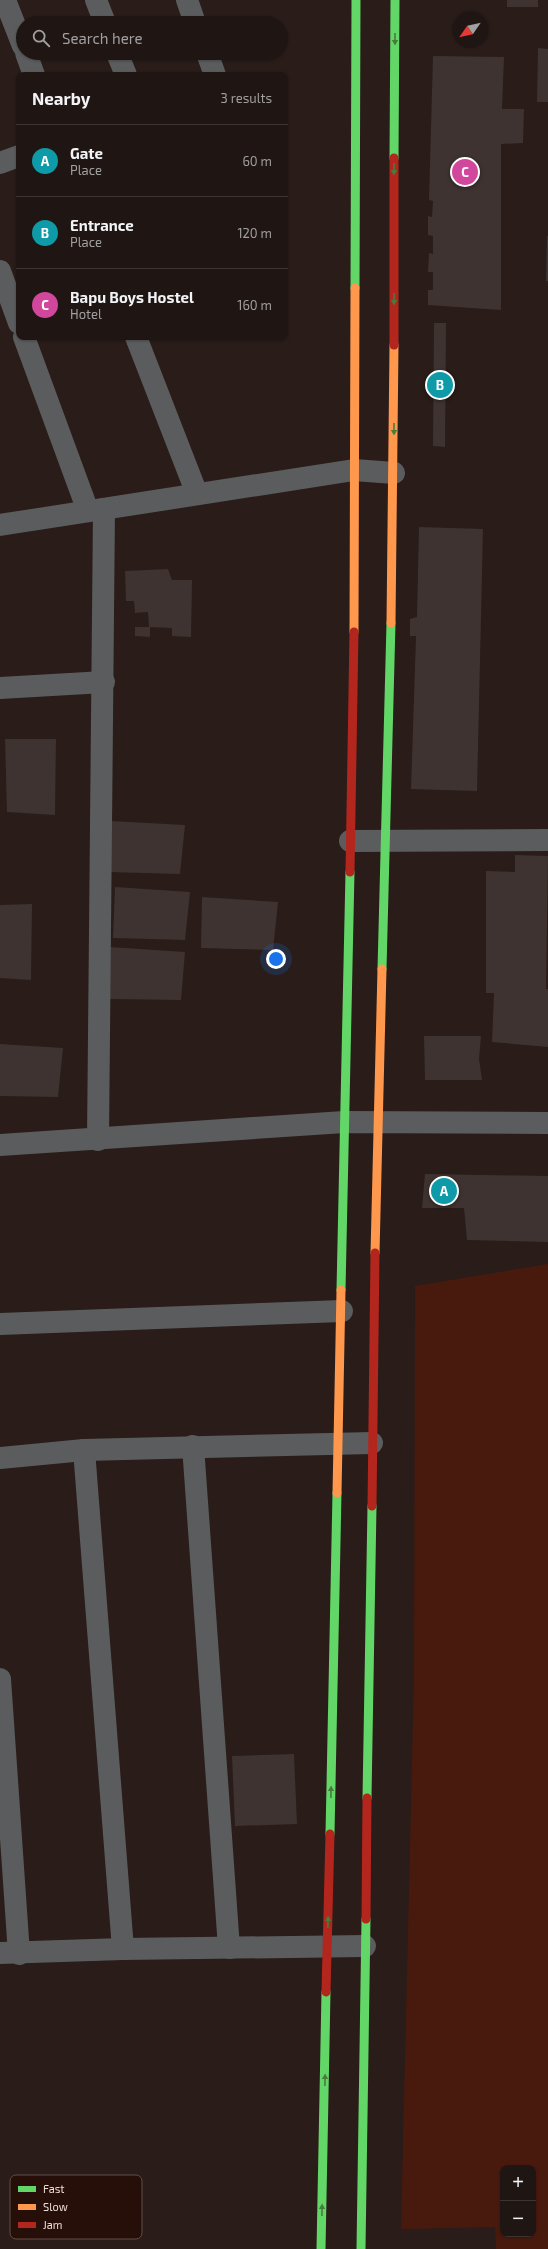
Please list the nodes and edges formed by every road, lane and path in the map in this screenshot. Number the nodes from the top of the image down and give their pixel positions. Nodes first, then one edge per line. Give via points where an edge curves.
1 (5, 0) edge
2 (96, 0) edge
3 (187, 0) edge
4 (356, 0) edge
5 (395, 0) edge
6 (102, 16) edge
7 (193, 16) edge
8 (16, 28) edge
9 (29, 60) edge
10 (120, 60) edge
11 (210, 60) edge
12 (33, 72) edge
13 (125, 72) edge
14 (214, 72) edge
15 (16, 157) edge
16 (0, 163) edge
17 (0, 271) edge
18 (16, 315) edge
19 (25, 340) edge
20 (137, 340) edge
21 (354, 470) junction
22 (394, 473) junction
23 (197, 494) junction
24 (96, 510) junction
25 (0, 525) edge
26 (104, 682) junction
27 (0, 688) edge
28 (548, 840) edge
29 (350, 841) junction
30 (386, 841) junction
31 (344, 1122) junction
32 (379, 1122) junction
33 (548, 1123) edge
34 (98, 1140) junction
35 (0, 1145) edge
36 (342, 1311) junction
37 (0, 1324) edge
38 (338, 1443) junction
39 (372, 1444) junction
40 (193, 1446) junction
41 (84, 1450) junction
42 (0, 1458) edge
43 (0, 1679) edge
44 (365, 1946) junction
45 (328, 1947) junction
46 (229, 1948) junction
47 (123, 1949) junction
48 (9, 1954) edge
49 (321, 2249) edge
50 (361, 2249) edge

1 - 8 street
2 - 6 street
3 - 7 street
4 - 21 street
5 -> 22 street
9 - 12 street
10 - 13 street
11 - 14 street
15 - 16 street
17 - 18 street
19 - 24 street
20 - 23 street
21 - 22 street
21 - 23 street
21 - 29 street via 354,664
22 - 30 street
23 - 24 street
24 - 25 street
24 - 26 street
26 - 27 street
26 - 34 street
28 - 30 street
29 - 30 street
29 - 31 street
30 - 32 street
31 - 32 street
31 - 34 street
31 - 36 street
32 - 33 street
32 - 39 street
34 - 35 street
36 - 37 street
36 - 38 street
38 - 39 street
38 - 40 street
45 -> 38 street
39 - 44 street
40 - 41 street
40 - 46 street
41 - 42 street
41 - 47 street
43 - 48 street
44 - 45 street
44 - 50 street
45 - 46 street
49 -> 45 street
46 - 47 street
47 - 48 street

